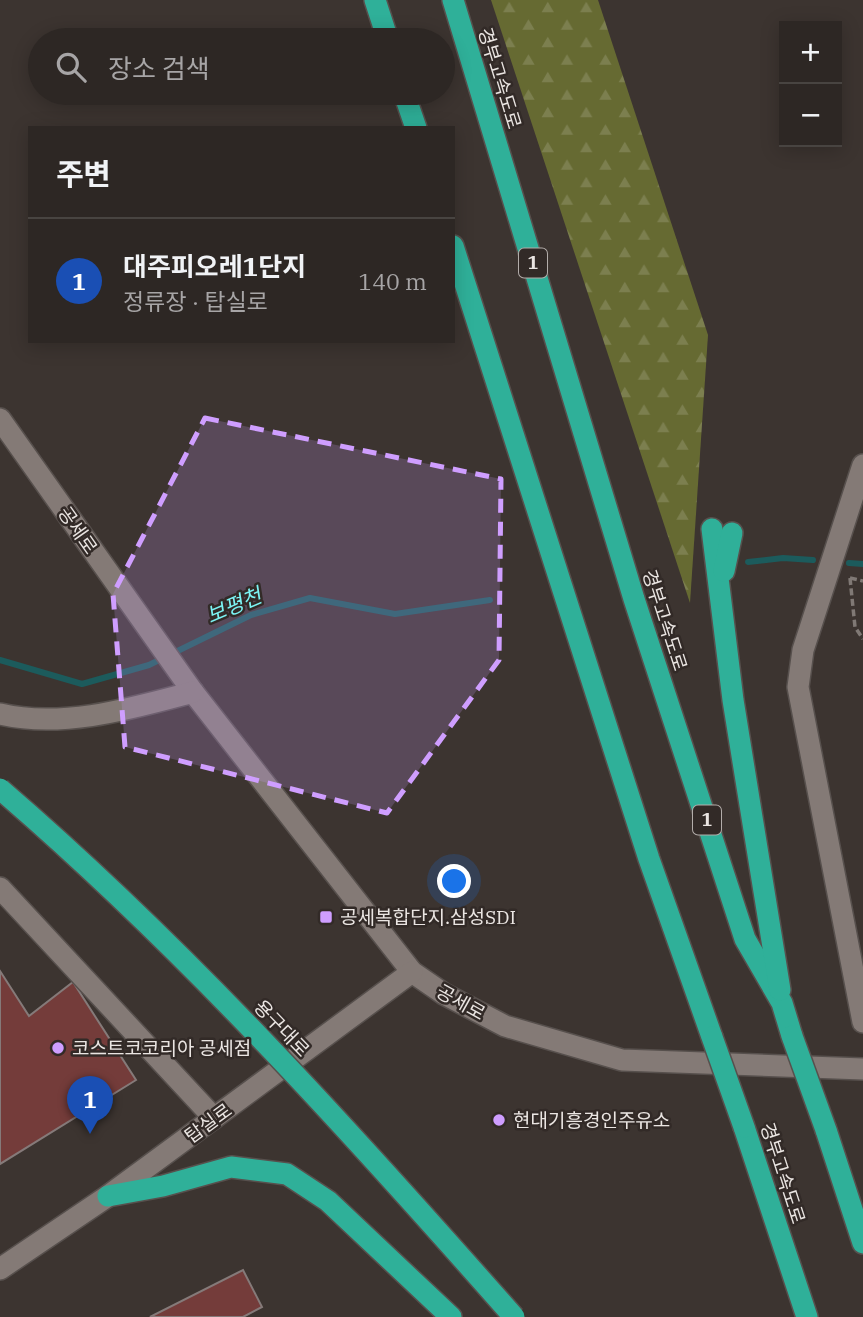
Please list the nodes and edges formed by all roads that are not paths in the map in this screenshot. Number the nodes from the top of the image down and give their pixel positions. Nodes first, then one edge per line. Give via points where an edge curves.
1 (375, 0) edge
2 (453, 0) edge
3 (384, 28) edge
4 (408, 105) edge
5 (415, 126) edge
6 (455, 252) edge
7 (0, 419) edge
8 (863, 465) edge
9 (722, 531) dead end
10 (189, 686) junction
11 (0, 714) edge
12 (0, 789) edge
13 (0, 888) edge
14 (412, 972) junction
15 (782, 1003) junction
16 (863, 1022) edge
17 (863, 1069) edge
18 (214, 1118) junction
19 (108, 1196) junction
20 (863, 1242) edge
21 (0, 1269) edge
22 (452, 1317) edge
23 (514, 1317) edge
24 (807, 1317) edge

1 - 3 highway
2 - 15 highway, 경부고속도로 / 1 via 634,599 741,926
4 - 5 highway
6 - 24 highway, 경부고속도로, bridge via 649,859
7 - 10 street, 공세로
8 - 16 street via 803,650 798,687
9 - 15 highway via 719,590
10 - 11 street via 95,714 35,719
10 - 14 street, 공세로
12 - 23 highway, 용구대로, bridge via 142,918 253,1031 351,1132
13 - 18 street
14 - 17 street, 공세로 via 505,1026 622,1060
14 - 18 street, 탑실로
15 - 20 highway, 경부고속도로 / 1, bridge
18 - 19 street, 탑실로
19 - 21 street, 탑실로
19 - 22 highway via 231,1167 287,1174 328,1202

